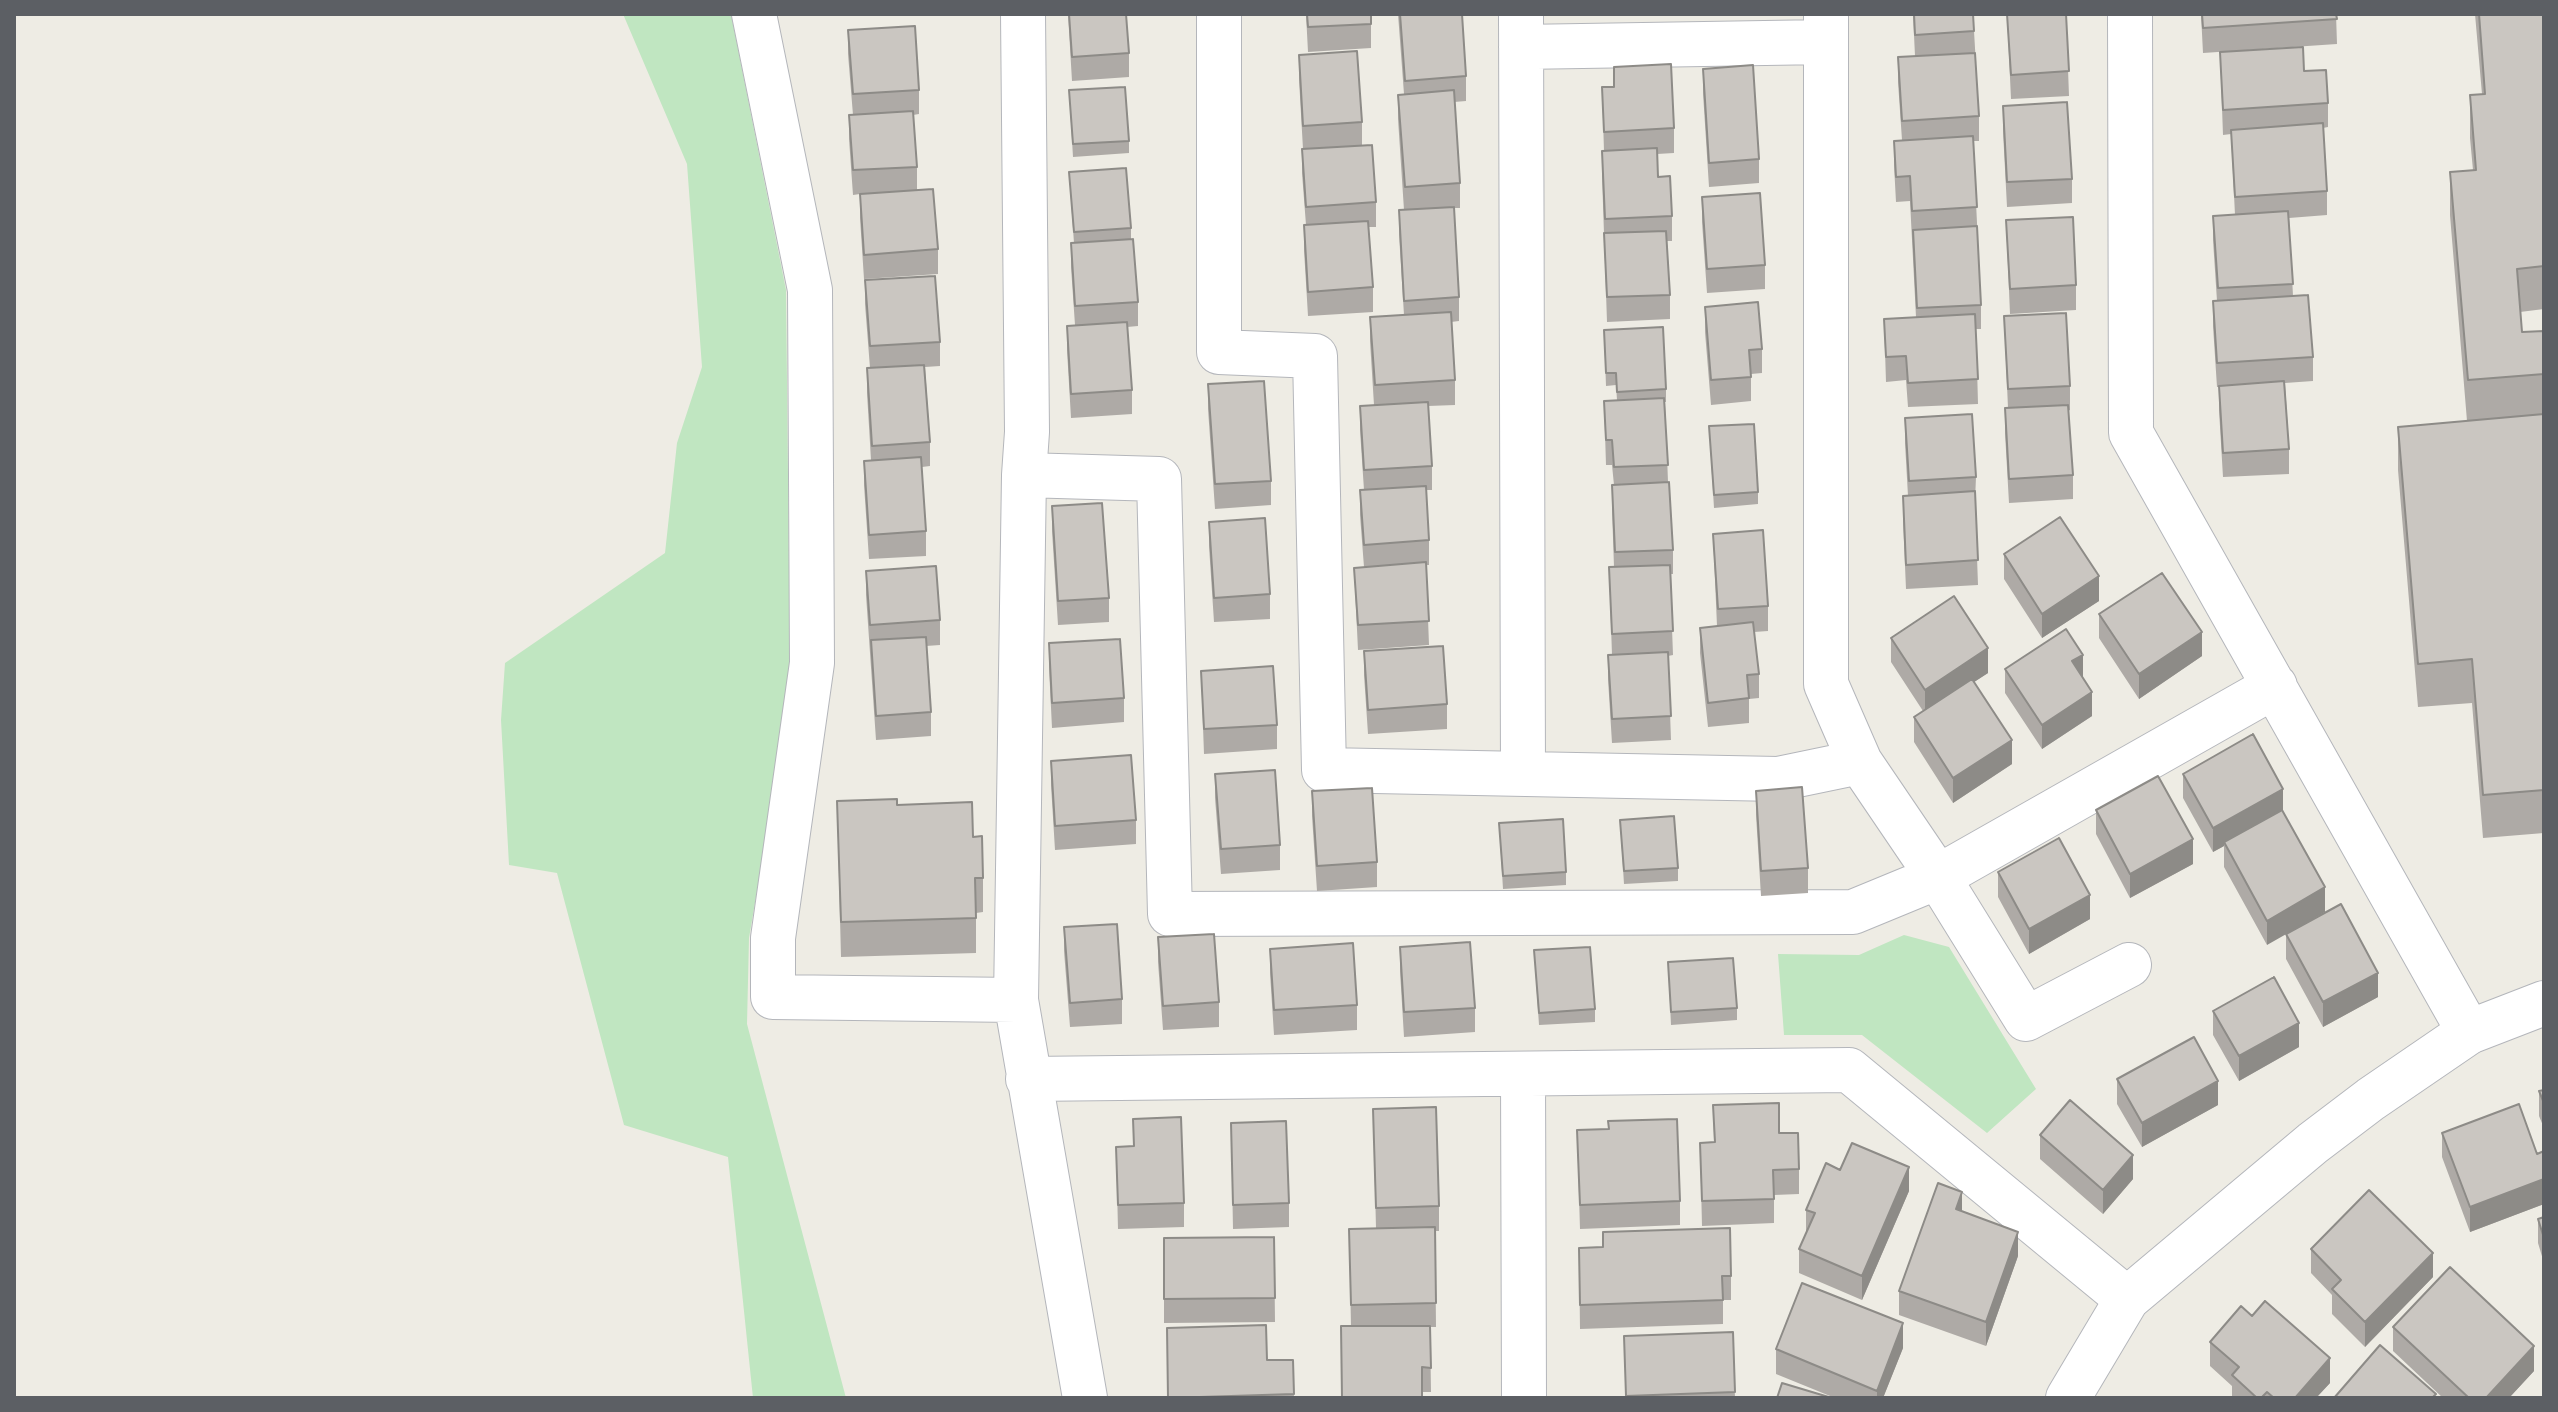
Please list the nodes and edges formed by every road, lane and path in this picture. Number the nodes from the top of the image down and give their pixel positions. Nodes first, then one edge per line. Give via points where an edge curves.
1 (754, 14) edge
2 (1023, 14) edge
3 (1219, 14) edge
4 (2130, 14) edge
5 (1826, 28) edge
6 (1521, 30) edge
7 (1024, 475) junction
8 (2275, 686) junction
9 (1860, 762) junction
10 (1523, 774) junction
11 (1938, 877) junction
12 (2129, 965) dead end
13 (1016, 1000) junction
14 (2544, 1003) edge
15 (2469, 1032) junction
16 (1523, 1075) junction
17 (1028, 1079) junction
18 (2127, 1299) junction
19 (1085, 1398) edge
20 (1524, 1398) edge
21 (2068, 1398) edge

1 - 13 street via 810,290 812,663 773,938 773,997
2 - 7 street
3 - 10 street via 1219,352 1315,356 1324,770
4 - 8 street via 2131,433
5 - 6 street
5 - 9 street via 1826,684
6 - 10 street
7 - 11 street via 1159,479 1170,914 1853,912
7 - 13 street
8 - 11 street
8 - 15 street
9 - 10 street via 1778,779
9 - 11 street
11 - 12 street via 2026,1019
13 - 17 street
14 - 15 street
15 - 18 street via 2313,1143
16 - 17 street
16 - 18 street via 1849,1070
16 - 20 street
17 - 19 street
18 - 21 street

